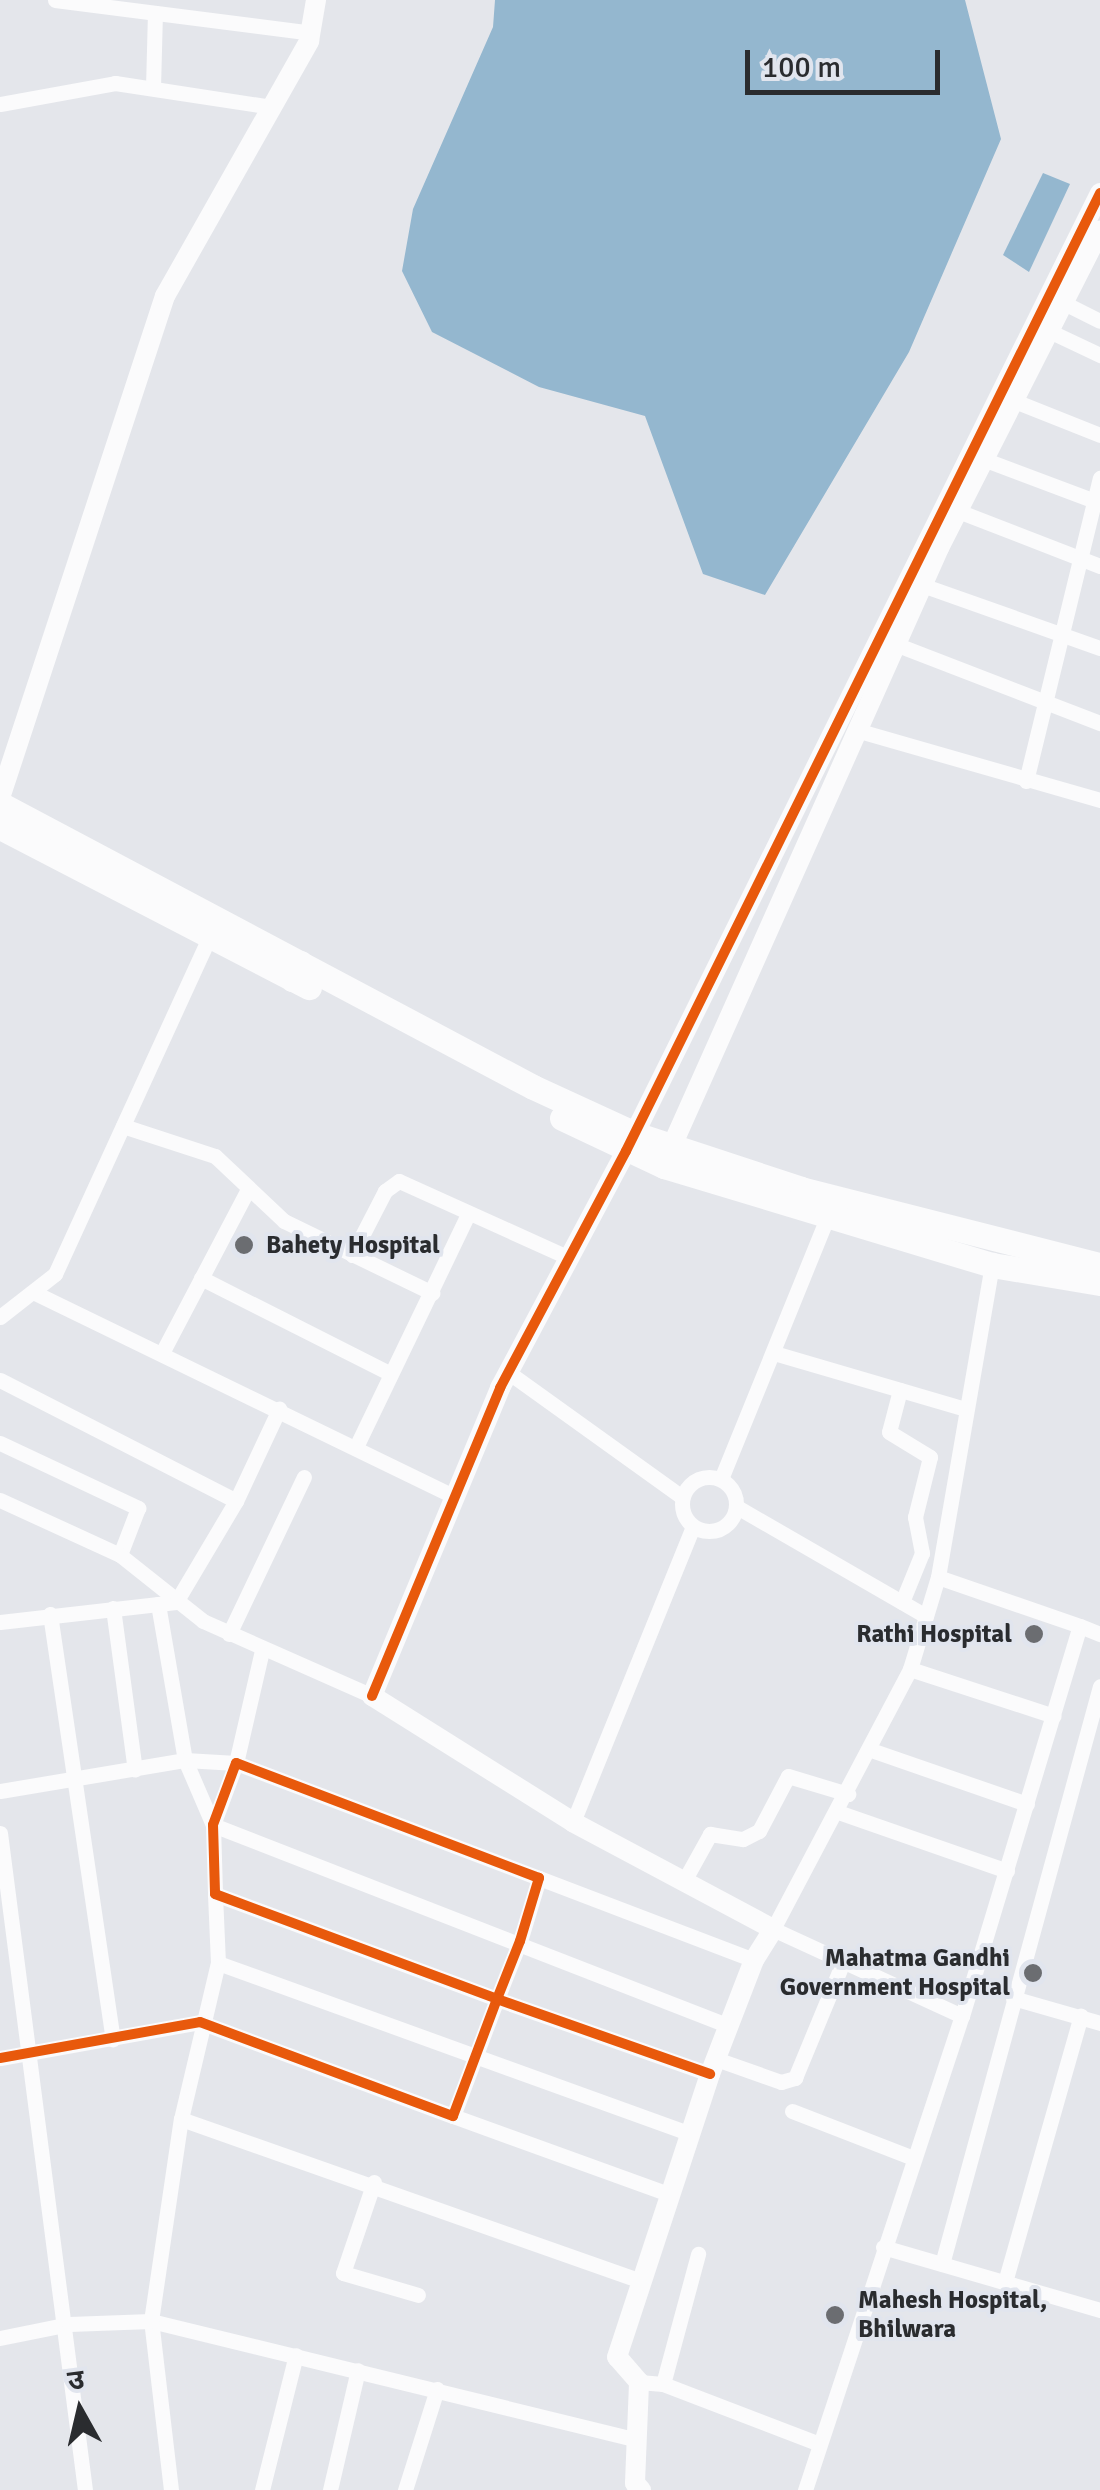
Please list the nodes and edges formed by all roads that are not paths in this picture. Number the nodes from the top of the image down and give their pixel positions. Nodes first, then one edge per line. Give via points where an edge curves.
1 (55, 0) edge
2 (316, 0) edge
3 (155, 12) junction
4 (310, 32) junction
5 (153, 88) junction
6 (0, 104) edge
7 (270, 107) junction
8 (1100, 194) edge
9 (1100, 230) edge
10 (1054, 298) junction
11 (1100, 320) edge
12 (1047, 330) junction
13 (1100, 355) edge
14 (1012, 400) junction
15 (1100, 435) edge
16 (983, 459) junction
17 (1100, 478) edge
18 (1096, 502) edge
19 (958, 510) junction
20 (1078, 557) junction
21 (1100, 566) edge
22 (922, 585) junction
23 (1059, 634) junction
24 (895, 644) junction
25 (1100, 648) edge
26 (1047, 705) junction
27 (1100, 723) edge
28 (856, 730) junction
29 (1026, 781) junction
30 (1100, 800) edge
31 (0, 801) edge
32 (0, 828) edge
33 (210, 936) junction
34 (296, 971) junction
35 (123, 1126) junction
36 (630, 1143) junction
37 (667, 1156) junction
38 (248, 1189) junction
39 (468, 1214) junction
40 (828, 1216) junction
41 (995, 1253) junction
42 (352, 1255) junction
43 (568, 1257) junction
44 (1100, 1265) edge
45 (201, 1278) junction
46 (1100, 1282) edge
47 (35, 1292) junction
48 (432, 1293) junction
49 (0, 1316) edge
50 (162, 1353) junction
51 (774, 1353) junction
52 (508, 1372) junction
53 (389, 1373) junction
54 (0, 1380) edge
55 (900, 1390) junction
56 (280, 1409) junction
57 (965, 1409) junction
58 (0, 1443) edge
59 (356, 1447) junction
60 (304, 1477) dead end
61 (721, 1479) junction
62 (451, 1495) junction
63 (682, 1497) junction
64 (0, 1500) edge
65 (236, 1501) junction
66 (737, 1508) junction
67 (693, 1527) junction
68 (120, 1555) junction
69 (938, 1577) junction
70 (176, 1602) junction
71 (902, 1602) junction
72 (158, 1604) junction
73 (112, 1608) junction
74 (50, 1614) junction
75 (926, 1616) junction
76 (0, 1622) edge
77 (1080, 1626) junction
78 (229, 1634) junction
79 (1100, 1634) edge
80 (262, 1650) junction
81 (910, 1669) junction
82 (1100, 1686) edge
83 (372, 1696) junction
84 (1054, 1716) junction
85 (1083, 1748) junction
86 (870, 1750) junction
87 (1100, 1753) edge
88 (185, 1760) junction
89 (236, 1763) junction
90 (135, 1770) junction
91 (75, 1775) junction
92 (0, 1791) edge
93 (848, 1794) junction
94 (1027, 1804) junction
95 (838, 1812) junction
96 (573, 1822) junction
97 (214, 1825) junction
98 (0, 1833) edge
99 (1007, 1871) junction
100 (539, 1878) junction
101 (684, 1882) junction
102 (215, 1894) junction
103 (773, 1929) junction
104 (520, 1941) junction
105 (754, 1960) junction
106 (843, 1962) junction
107 (218, 1963) junction
108 (497, 1998) junction
109 (1013, 1998) junction
110 (962, 2016) junction
111 (1094, 2018) edge
112 (200, 2022) junction
113 (728, 2026) junction
114 (113, 2039) junction
115 (33, 2052) junction
116 (0, 2058) edge
117 (474, 2058) junction
118 (713, 2066) junction
119 (792, 2111) dead end
120 (452, 2116) junction
121 (181, 2119) junction
122 (691, 2134) junction
123 (914, 2158) junction
124 (374, 2182) junction
125 (669, 2194) junction
126 (883, 2247) junction
127 (698, 2254) dead end
128 (942, 2264) junction
129 (640, 2280) junction
130 (1005, 2282) junction
131 (418, 2295) dead end
132 (1100, 2310) edge
133 (151, 2321) junction
134 (68, 2324) junction
135 (0, 2338) edge
136 (296, 2355) junction
137 (358, 2370) junction
138 (639, 2382) junction
139 (663, 2384) junction
140 (437, 2390) junction
141 (638, 2440) junction
142 (819, 2444) junction
143 (86, 2490) edge
144 (171, 2490) edge
145 (262, 2490) edge
146 (330, 2490) edge
147 (405, 2490) edge
148 (641, 2490) edge
149 (805, 2490) edge

1 - 3 street
2 - 4 street
3 - 4 street
3 - 5 street
4 - 7 street
5 - 6 street via 96,84
5 - 7 street
7 - 31 street via 165,296
8 - 10 street
9 - 10 street
10 - 11 street
10 - 12 street
10 - 36 street
12 - 13 street
12 - 14 street
14 - 15 street
14 - 16 street
16 - 18 street
16 - 19 street
17 - 18 street
18 - 20 street
19 - 20 street
19 - 22 street
20 - 21 street
20 - 23 street
22 - 23 street
22 - 24 street
23 - 25 street
23 - 26 street
24 - 26 street
24 - 28 street
26 - 27 street
26 - 29 street
28 - 29 street
28 - 37 street
29 - 30 street
31 - 34 main road
32 - 33 main road
33 - 34 main road
33 - 35 street
34 - 36 main road
35 - 38 street via 215,1156
35 - 47 street via 55,1274
36 - 37 main road
36 - 43 street
37 - 40 main road
37 - 41 main road via 801,1189
38 - 42 street via 284,1221
38 - 45 street
39 - 42 street via 399,1181 385,1191
39 - 43 street
39 - 48 street
40 - 41 main road
40 - 51 street
41 - 44 main road
41 - 46 main road
41 - 57 street
42 - 48 street
43 - 52 street
45 - 50 street
45 - 53 street
47 - 49 street
47 - 50 street
48 - 53 street
50 - 56 street
51 - 55 street
51 - 61 street
52 - 62 street
52 - 63 street
53 - 59 street
54 - 65 street
55 - 57 street
55 - 71 street via 888,1432 930,1457 915,1517 922,1553
56 - 59 street
56 - 65 street
57 - 69 street
58 - 68 street via 134,1504 139,1512
59 - 62 street
60 - 78 street
61 - 63 street via 698,1479
61 - 66 street via 734,1490
62 - 83 street
63 - 67 street
64 - 68 street
65 - 70 street
66 - 67 street via 729,1524 711,1532
66 - 71 street
67 - 96 street
68 - 70 street
69 - 75 street
69 - 77 street
70 - 72 street
70 - 78 street
71 - 75 street
72 - 73 street
72 - 88 street
73 - 74 street
73 - 90 street
74 - 76 street
74 - 91 street
75 - 81 street
77 - 79 street
77 - 84 street
78 - 80 street
80 - 83 street
80 - 89 street
81 - 84 street
81 - 86 street
82 - 85 street
83 - 96 street
84 - 94 street
85 - 87 street
85 - 109 street
86 - 93 street
86 - 94 street
88 - 89 street
88 - 90 street
88 - 97 street
89 - 97 street
89 - 100 street
90 - 91 street
91 - 92 street
91 - 114 street
93 - 95 street
93 - 101 street via 788,1776 758,1831 743,1839 710,1834
94 - 99 street
95 - 99 street
95 - 103 street
96 - 101 street
97 - 102 street
97 - 104 street
98 - 115 street
99 - 110 street
100 - 104 street
100 - 105 street
101 - 103 street
102 - 107 street
102 - 108 street
103 - 105 street
103 - 106 street
104 - 108 street
104 - 113 street
105 - 113 street
106 - 110 street
106 - 118 street via 795,2078 782,2082
107 - 112 street
107 - 117 street
108 - 117 street
108 - 118 street
109 - 111 street
109 - 128 street
110 - 123 street
111 - 130 street
112 - 114 street
112 - 120 street
112 - 121 street
113 - 118 street
114 - 115 street
115 - 116 street
115 - 134 street
117 - 120 street
117 - 122 street
118 - 122 street
119 - 123 street
120 - 125 street
121 - 124 street
121 - 133 street
122 - 125 street
123 - 126 street
124 - 129 street
124 - 131 street via 343,2273
125 - 129 street
126 - 128 street
126 - 142 street
127 - 139 street
128 - 130 street
129 - 138 street via 618,2357
130 - 132 street
133 - 134 street
133 - 136 street
133 - 144 street
134 - 135 street
134 - 143 street
136 - 137 street
136 - 145 street
137 - 140 street
137 - 146 street
138 - 139 street
138 - 141 street
139 - 142 street
140 - 141 street
140 - 147 street
141 - 148 street via 635,2483
142 - 149 street

